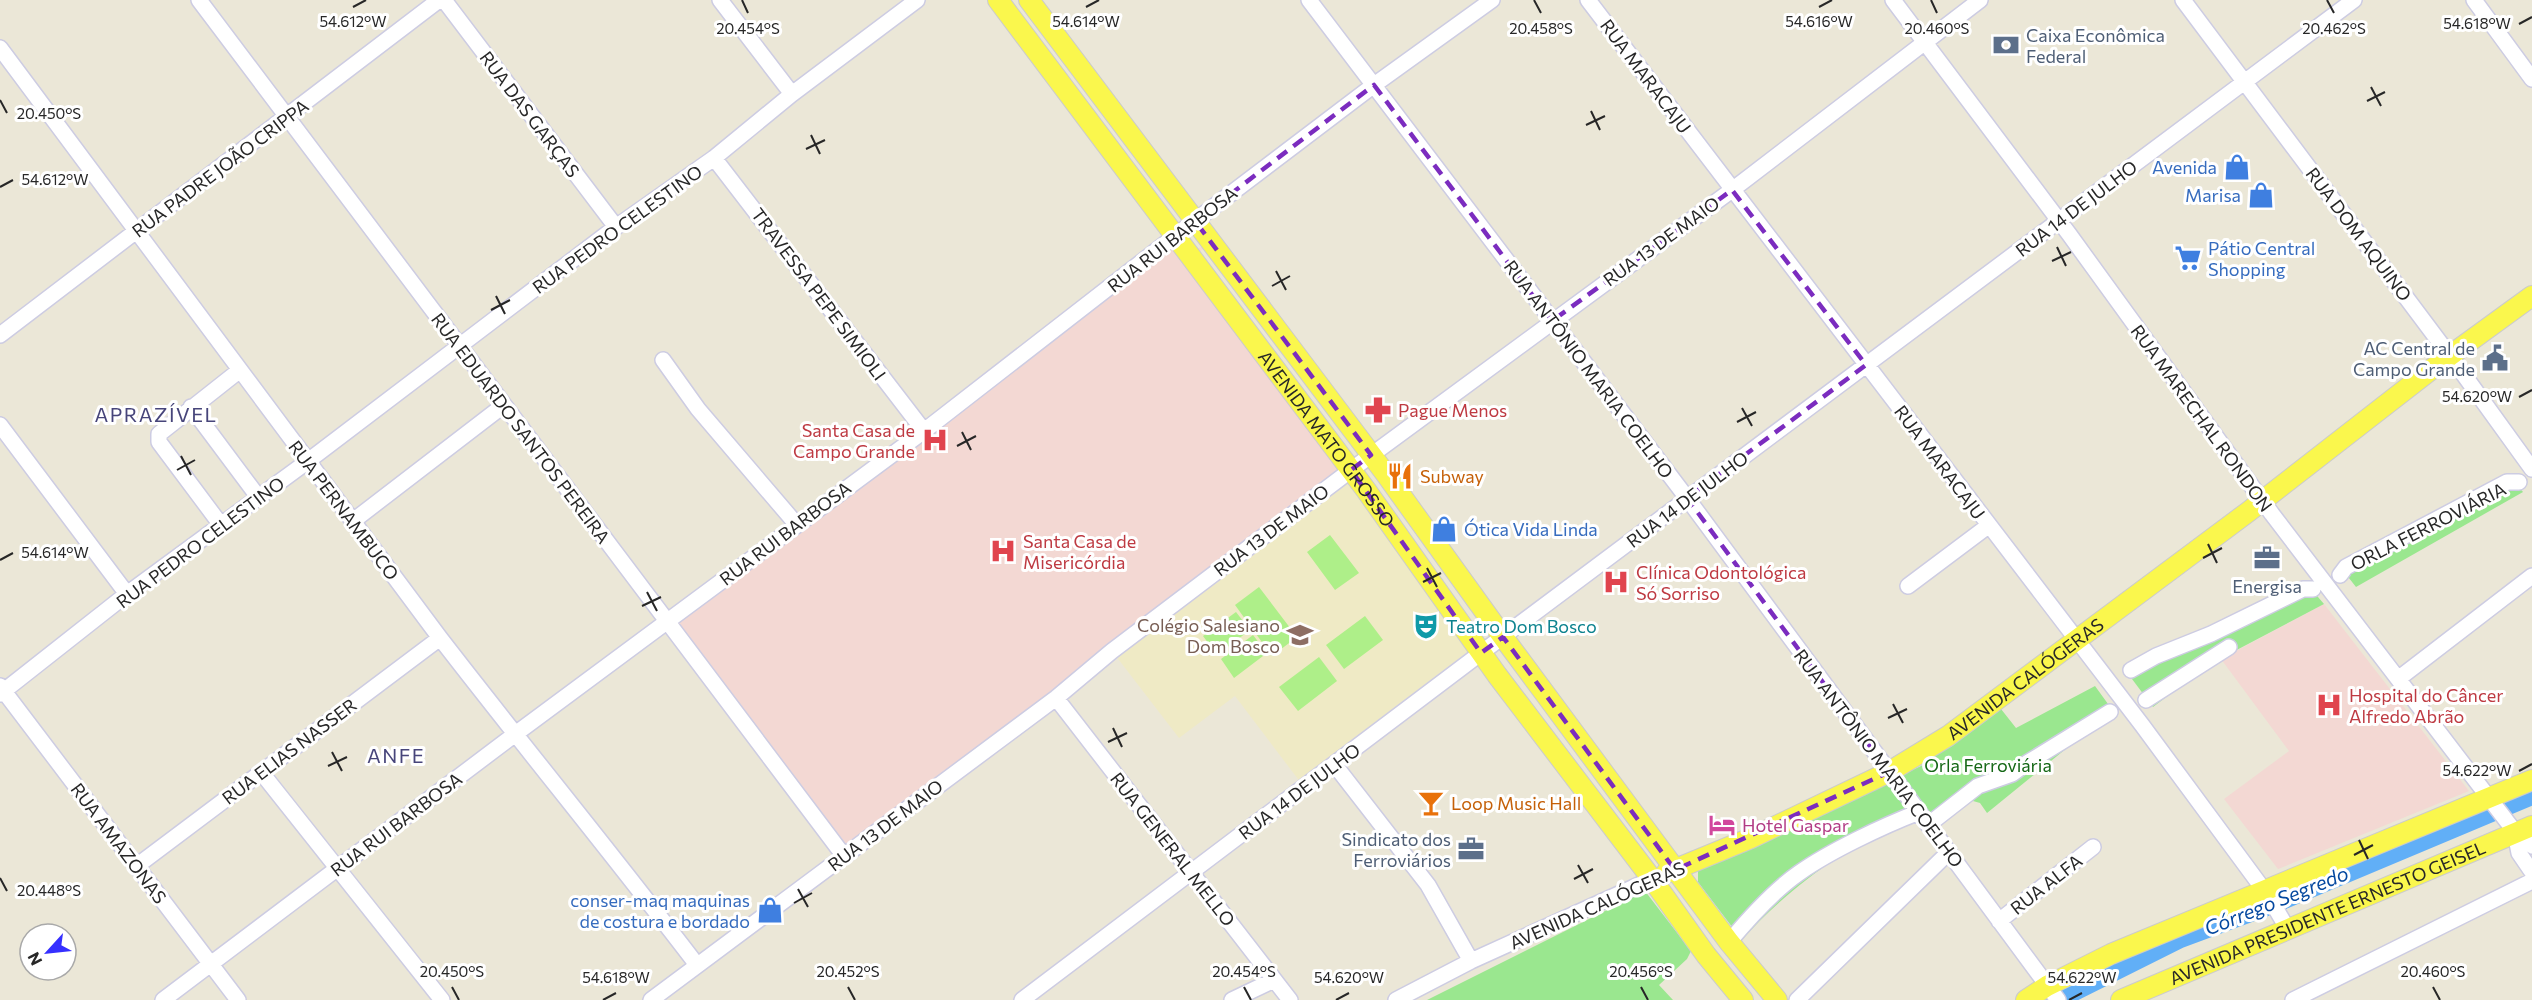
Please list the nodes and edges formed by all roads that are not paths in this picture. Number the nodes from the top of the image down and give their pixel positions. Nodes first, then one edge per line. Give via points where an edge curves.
1 (199, 0) edge
2 (440, 0) edge
3 (444, 0) edge
4 (720, 0) edge
5 (917, 0) edge
6 (998, 0) edge
7 (1029, 0) edge
8 (1309, 0) edge
9 (1492, 0) edge
10 (1588, 0) edge
11 (1893, 0) edge
12 (1980, 0) edge
13 (2183, 0) edge
14 (2354, 0) edge
15 (2474, 0) edge
16 (1925, 42) junction
17 (0, 48) edge
18 (2532, 79) edge
19 (2245, 82) junction
20 (1374, 86) junction
21 (792, 94) junction
22 (287, 116) junction
23 (714, 158) junction
24 (1732, 190) junction
25 (2059, 220) junction
26 (1195, 221) junction
27 (616, 227) junction
28 (136, 232) junction
29 (1175, 236) junction
30 (2532, 296) edge
31 (1552, 321) junction
32 (0, 335) edge
33 (459, 346) junction
34 (2449, 356) junction
35 (663, 360) dead end
36 (1866, 365) junction
37 (240, 370) junction
38 (504, 405) junction
39 (191, 407) junction
40 (0, 425) edge
41 (924, 431) junction
42 (1371, 455) junction
43 (308, 461) junction
44 (2532, 469) edge
45 (1351, 470) junction
46 (2519, 482) dead end
47 (259, 498) junction
48 (1687, 498) junction
49 (2263, 500) junction
50 (352, 521) junction
51 (221, 525) junction
52 (797, 525) junction
53 (1988, 526) junction
54 (2340, 575) dead end
55 (2532, 576) edge
56 (1908, 586) dead end
57 (2313, 589) dead end
58 (127, 594) junction
59 (667, 622) junction
60 (1503, 637) junction
61 (440, 638) junction
62 (2076, 640) junction
63 (2229, 647) dead end
64 (1480, 653) junction
65 (2131, 670) dead end
66 (2398, 679) junction
67 (1, 690) edge
68 (1056, 698) junction
69 (2146, 700) dead end
70 (2110, 712) dead end
71 (514, 735) junction
72 (1334, 764) junction
73 (261, 772) junction
74 (1889, 772) junction
75 (2532, 780) edge
76 (2492, 801) junction
77 (1919, 812) junction
78 (1928, 825) junction
79 (2520, 829) edge
80 (2532, 846) edge
81 (2093, 848) dead end
82 (1949, 852) junction
83 (844, 856) junction
84 (138, 865) junction
85 (336, 869) junction
86 (1676, 870) junction
87 (2532, 872) edge
88 (1191, 873) junction
89 (1652, 879) junction
90 (2532, 881) edge
91 (2266, 894) junction
92 (1999, 921) junction
93 (2284, 925) junction
94 (1729, 942) junction
95 (1471, 961) junction
96 (210, 965) junction
97 (697, 965) junction
98 (1274, 980) junction
99 (2054, 994) edge
100 (163, 1000) edge
101 (238, 1000) edge
102 (442, 1000) edge
103 (651, 1000) edge
104 (1022, 1000) edge
105 (1232, 1000) edge
106 (1290, 1000) edge
107 (1396, 1000) edge
108 (1743, 1000) edge
109 (1777, 1000) edge
110 (1797, 1000) edge
111 (2026, 1000) edge
112 (2121, 1000) edge
113 (2293, 1000) edge

1 - 22 street, RUA EDUARDO SANTOS PEREIRA
2 - 22 street, RUA PADRE JOÃO CRIPPA
3 - 27 street, RUA DAS GARÇAS
4 - 21 street
5 - 21 street, RUA PEDRO CELESTINO
6 - 29 main road, AVENIDA MATO GROSSO
7 - 26 main road, AVENIDA MATO GROSSO
8 - 20 street, RUA ANTÔNIO MARIA COELHO
9 - 20 street, RUA RUI BARBOSA
10 - 24 street, RUA MARACAJU
11 - 16 street, RUA MARECHAL RONDON
12 - 16 street, RUA 13 DE MAIO
13 - 19 street, RUA DOM AQUINO
14 - 19 street, RUA 14 DE JULHO
15 - 18 street
16 - 24 street, RUA 13 DE MAIO
16 - 25 street, RUA MARECHAL RONDON
17 - 28 street, RUA PERNAMBUCO
19 - 25 street, RUA 14 DE JULHO
19 - 34 street, RUA DOM AQUINO
20 - 26 street, RUA RUI BARBOSA
20 - 31 street, RUA ANTÔNIO MARIA COELHO
21 - 23 street, RUA PEDRO CELESTINO
22 - 28 street, RUA PADRE JOÃO CRIPPA
22 - 33 street, RUA EDUARDO SANTOS PEREIRA
23 - 27 street, RUA PEDRO CELESTINO
23 - 41 street, TRAVESSA PEPE SIMIOLI
24 - 31 street, RUA 13 DE MAIO
24 - 36 street, RUA MARACAJU
25 - 36 street, RUA 14 DE JULHO
25 - 49 street, RUA MARECHAL RONDON
26 - 29 street, RUA RUI BARBOSA
26 - 42 main road, AVENIDA MATO GROSSO
27 - 33 street, RUA PEDRO CELESTINO
28 - 32 street, RUA PADRE JOÃO CRIPPA
28 - 37 street, RUA PERNAMBUCO
29 - 41 street, RUA RUI BARBOSA
29 - 45 main road, AVENIDA MATO GROSSO
30 - 34 main road, AVENIDA CALÓGERAS
31 - 42 street, RUA 13 DE MAIO
31 - 48 street, RUA ANTÔNIO MARIA COELHO
33 - 38 street, RUA EDUARDO SANTOS PEREIRA
33 - 43 street, RUA PEDRO CELESTINO
34 - 44 street, RUA DOM AQUINO
34 - 49 main road, AVENIDA CALÓGERAS
35 - 52 street via 698,409
36 - 48 street, RUA 14 DE JULHO
36 - 53 street, RUA MARACAJU
37 - 39 street
37 - 43 street, RUA PERNAMBUCO
38 - 50 street
38 - 59 street, RUA EDUARDO SANTOS PEREIRA
39 - 47 street
39 - 51 street via 159,434 159,442
40 - 58 street
41 - 52 street, RUA RUI BARBOSA
42 - 45 street, RUA 13 DE MAIO
42 - 60 main road, AVENIDA MATO GROSSO
43 - 47 street, RUA PEDRO CELESTINO
43 - 50 street, RUA PERNAMBUCO
45 - 64 main road, AVENIDA MATO GROSSO
45 - 68 street, RUA 13 DE MAIO
46 - 54 street, ORLA FERROVIÁRIA via 2507,482 2346,567
47 - 51 street, RUA PEDRO CELESTINO
48 - 60 street, RUA 14 DE JULHO
48 - 74 street, RUA ANTÔNIO MARIA COELHO
49 - 62 main road, AVENIDA CALÓGERAS
49 - 66 street, RUA MARECHAL RONDON
50 - 61 street, RUA PERNAMBUCO
51 - 58 street, RUA PEDRO CELESTINO
52 - 59 street, RUA RUI BARBOSA
53 - 56 street
53 - 62 street, RUA MARACAJU
55 - 66 street
57 - 65 street via 2303,589
58 - 67 street, RUA PEDRO CELESTINO
59 - 71 street, RUA RUI BARBOSA
59 - 83 street, RUA EDUARDO SANTOS PEREIRA
60 - 64 street, RUA 14 DE JULHO
60 - 86 main road, AVENIDA MATO GROSSO
61 - 71 street, RUA PERNAMBUCO
61 - 73 street, RUA ELIAS NASSER
62 - 74 main road, AVENIDA CALÓGERAS via 1948,736
62 - 91 street, RUA MARACAJU
63 - 69 street
64 - 72 street, RUA 14 DE JULHO
64 - 89 main road, AVENIDA MATO GROSSO
66 - 76 street, RUA MARECHAL RONDON
67 - 84 street, RUA AMAZONAS
68 - 83 street, RUA 13 DE MAIO
68 - 88 street, RUA GENERAL MELLO
70 - 78 street via 2012,774 1978,786
71 - 85 street, RUA RUI BARBOSA
71 - 97 street, RUA PERNAMBUCO
72 - 88 street, RUA 14 DE JULHO
72 - 95 street via 1428,885
73 - 84 street, RUA ELIAS NASSER
73 - 85 street
74 - 77 street, RUA ANTÔNIO MARIA COELHO
74 - 86 main road, AVENIDA CALÓGERAS
75 - 76 main road
76 - 79 street, RUA MARECHAL RONDON
76 - 91 main road
77 - 78 street, RUA ANTÔNIO MARIA COELHO
77 - 94 street via 1798,873
78 - 82 street, RUA ANTÔNIO MARIA COELHO
79 - 80 street, RUA MARECHAL RONDON
79 - 87 street, RUA MARECHAL RONDON via 2519,853
79 - 93 main road, AVENIDA PRESIDENTE ERNESTO GEISEL
81 - 92 street, RUA ALFA
82 - 92 street, RUA ANTÔNIO MARIA COELHO
82 - 110 street
83 - 97 street, RUA 13 DE MAIO
84 - 96 street, RUA AMAZONAS
85 - 96 street, RUA RUI BARBOSA
85 - 102 street
86 - 89 main road, AVENIDA CALÓGERAS
86 - 94 main road, AVENIDA MATO GROSSO
88 - 98 street, RUA GENERAL MELLO
88 - 104 street, RUA 14 DE JULHO
89 - 95 street, AVENIDA CALÓGERAS
89 - 108 main road, AVENIDA MATO GROSSO
90 - 113 street
91 - 93 street, RUA MARACAJU
91 - 99 main road via 2111,954
92 - 99 street, RUA ANTÔNIO MARIA COELHO
93 - 112 main road, AVENIDA PRESIDENTE ERNESTO GEISEL
94 - 109 main road, AVENIDA MATO GROSSO
95 - 107 street, AVENIDA CALÓGERAS
96 - 100 street, RUA RUI BARBOSA
96 - 101 street, RUA AMAZONAS
97 - 103 street, RUA 13 DE MAIO
98 - 105 street
98 - 106 street, RUA GENERAL MELLO
99 - 111 main road

